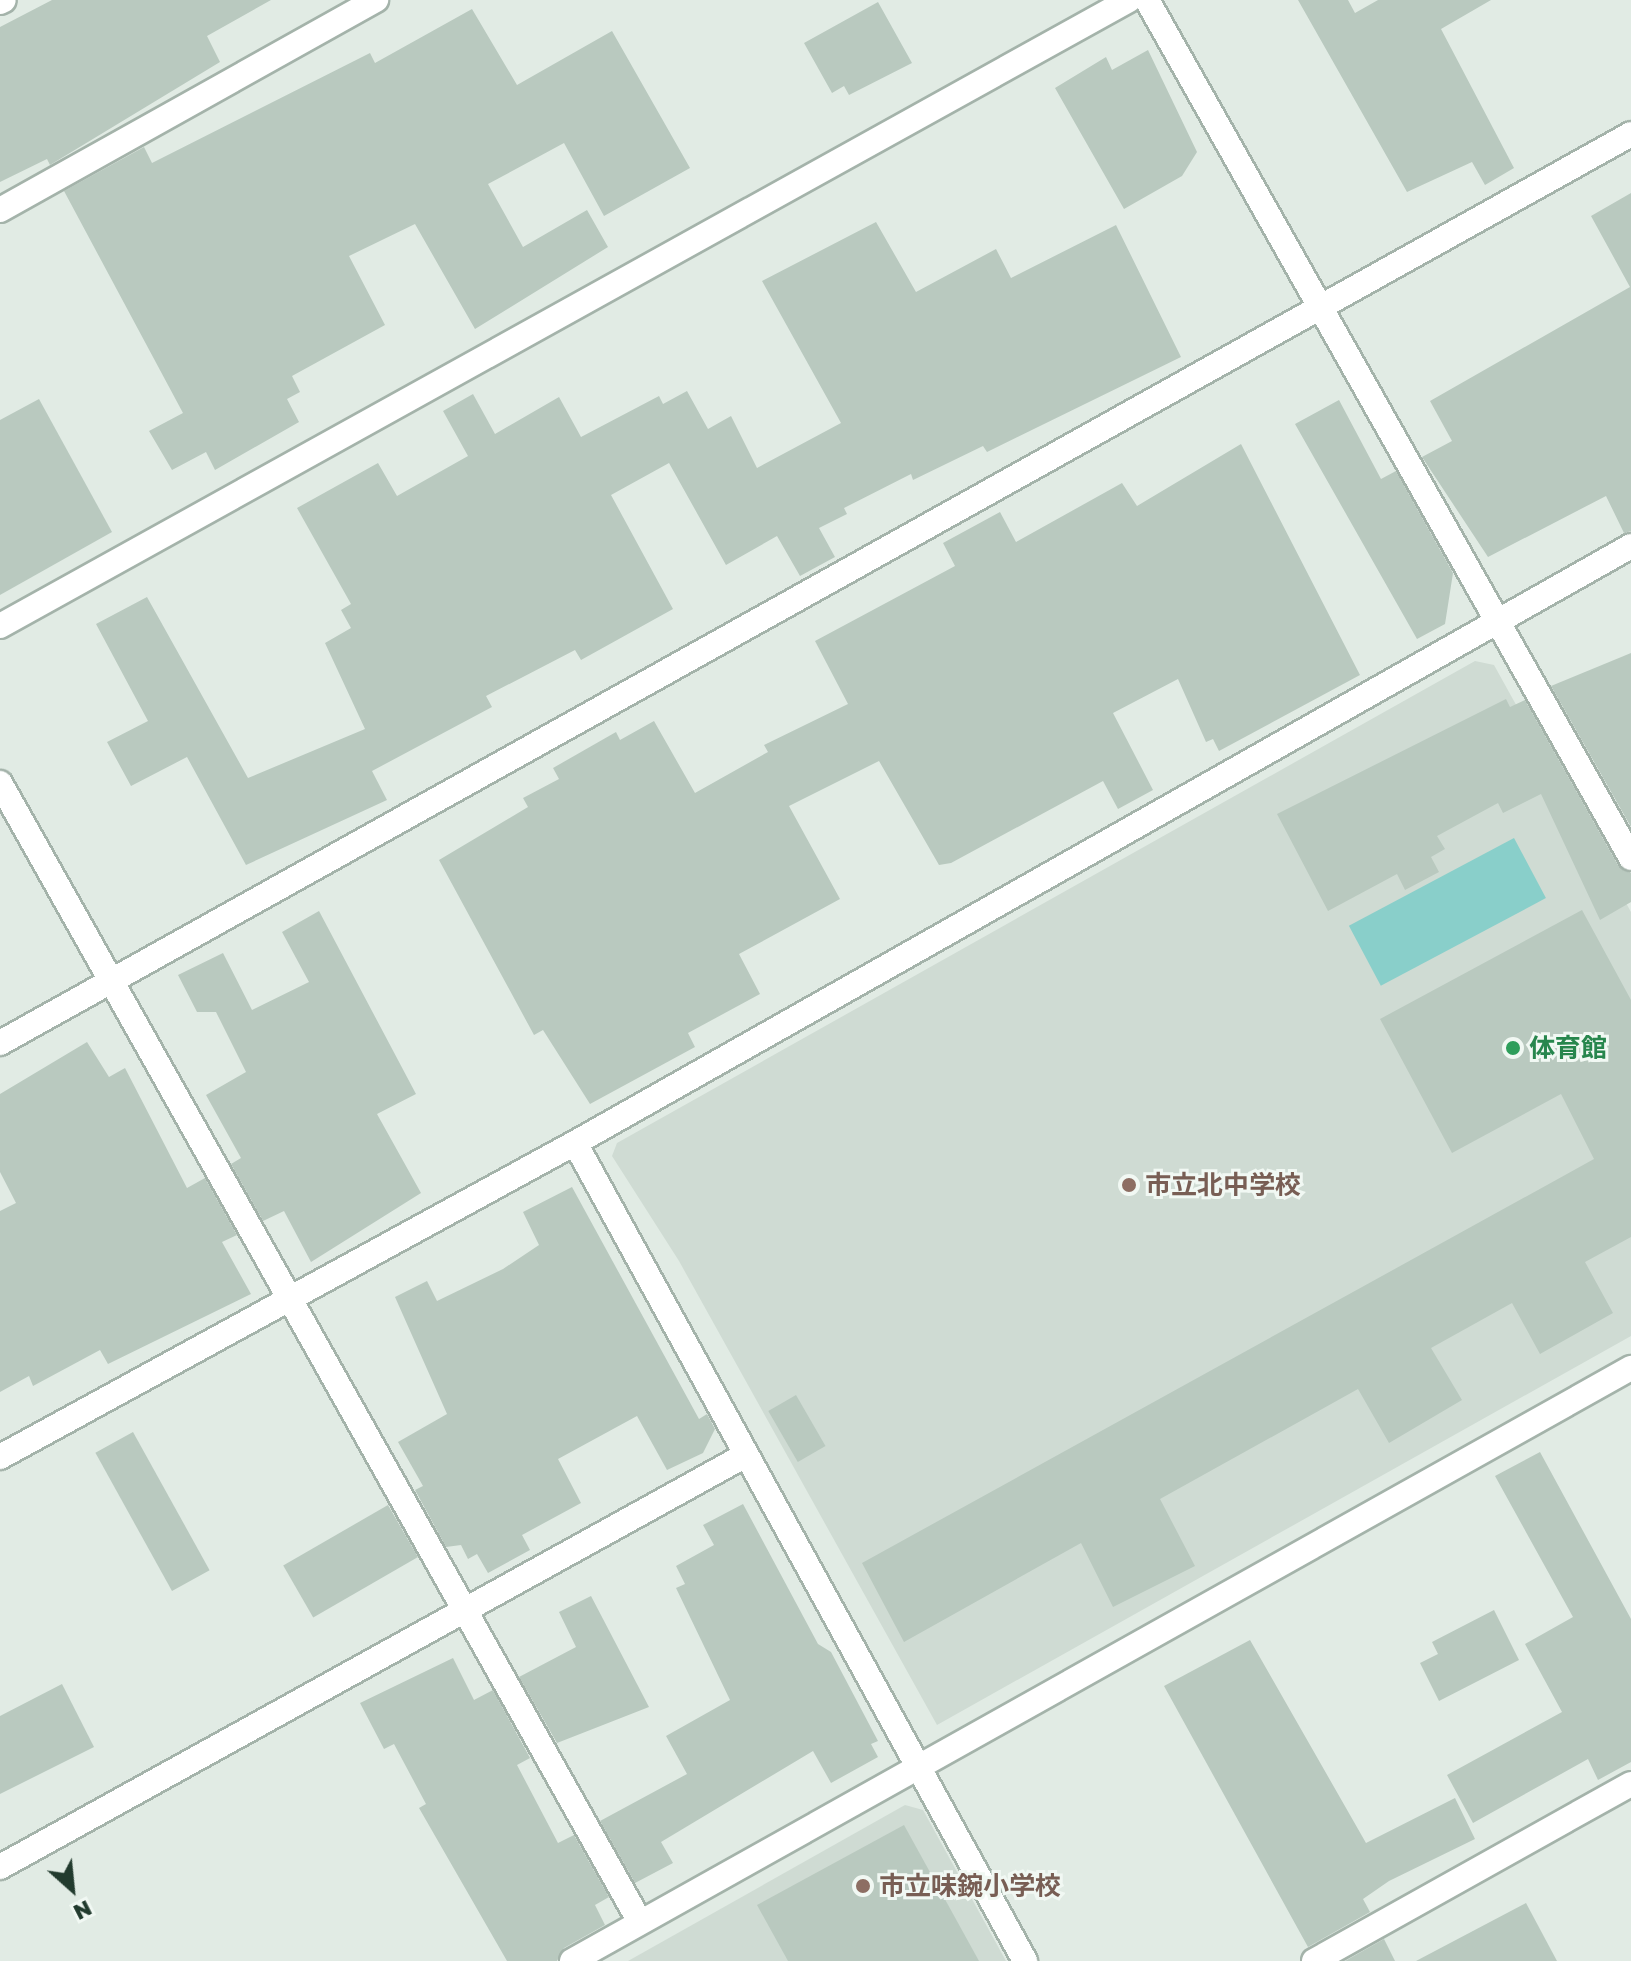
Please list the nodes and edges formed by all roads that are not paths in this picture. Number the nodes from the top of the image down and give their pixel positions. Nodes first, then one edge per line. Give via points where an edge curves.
1 (376, 0) edge
2 (1129, 0) edge
3 (1147, 0) edge
4 (1631, 134) edge
5 (0, 210) edge
6 (1320, 308) junction
7 (1631, 546) edge
8 (1497, 621) junction
9 (0, 626) edge
10 (0, 783) edge
11 (1631, 858) edge
12 (107, 982) junction
13 (0, 1043) edge
14 (575, 1143) junction
15 (291, 1298) junction
16 (1631, 1368) edge
17 (744, 1456) junction
18 (0, 1457) edge
19 (463, 1610) junction
20 (922, 1765) junction
21 (1631, 1784) edge
22 (0, 1867) edge
23 (640, 1922) junction
24 (572, 1961) edge
25 (1025, 1961) edge
26 (1314, 1961) edge

1 - 5 street
2 - 9 street
3 - 6 street
4 - 6 street
6 - 8 street
6 - 12 street
7 - 8 street
8 - 11 street
8 - 14 street
10 - 12 street
12 - 13 street
12 - 15 street
14 - 15 street
14 - 17 street
15 - 18 street
15 - 19 street
16 - 20 street
17 - 19 street
17 - 20 street
19 - 22 street
19 - 23 street
20 - 23 street
20 - 25 street
21 - 26 street
23 - 24 street

